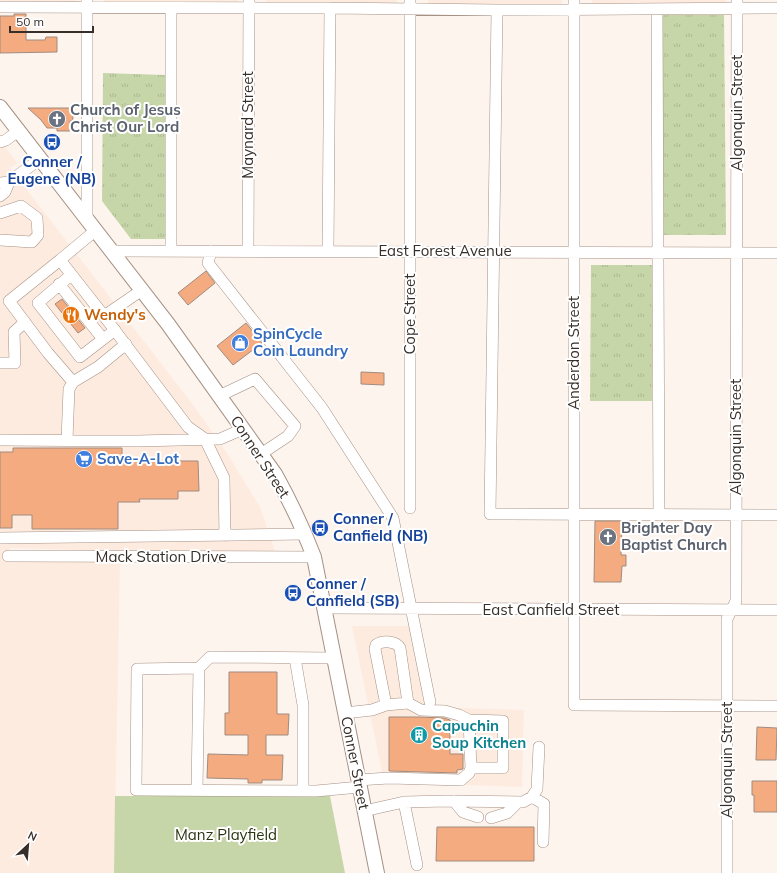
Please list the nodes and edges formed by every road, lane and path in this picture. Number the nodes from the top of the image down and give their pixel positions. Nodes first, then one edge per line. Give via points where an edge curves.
1 (87, 4) edge
2 (249, 4) edge
3 (410, 4) edge
4 (737, 4) edge
5 (574, 5) edge
6 (0, 7) edge
7 (171, 8) junction
8 (330, 8) junction
9 (777, 8) edge
10 (657, 9) junction
11 (497, 10) junction
12 (0, 107) edge
13 (18, 131) junction
14 (0, 142) edge
15 (40, 159) junction
16 (5, 182) edge
17 (0, 196) edge
18 (0, 214) edge
19 (87, 218) junction
20 (96, 230) junction
21 (0, 240) edge
22 (328, 250) junction
23 (112, 251) junction
24 (171, 251) junction
25 (211, 251) junction
26 (248, 251) junction
27 (410, 252) junction
28 (494, 252) junction
29 (574, 252) junction
30 (737, 252) junction
31 (658, 253) junction
32 (777, 253) edge
33 (60, 260) junction
34 (71, 275) junction
35 (60, 284) junction
36 (142, 290) junction
37 (104, 316) junction
38 (25, 322) junction
39 (115, 330) junction
40 (103, 339) junction
41 (126, 344) junction
42 (0, 363) edge
43 (73, 382) junction
44 (219, 396) junction
45 (243, 429) junction
46 (204, 439) junction
47 (0, 440) edge
48 (67, 440) junction
49 (261, 454) junction
50 (410, 508) dead end
51 (574, 514) junction
52 (659, 515) junction
53 (736, 515) junction
54 (777, 515) edge
55 (305, 534) junction
56 (226, 536) junction
57 (0, 538) edge
58 (8, 556) dead end
59 (314, 557) junction
60 (324, 608) junction
61 (410, 609) junction
62 (732, 609) junction
63 (574, 610) junction
64 (777, 610) edge
65 (295, 658) junction
66 (334, 658) junction
67 (198, 668) junction
68 (430, 702) dead end
69 (408, 704) junction
70 (386, 705) junction
71 (727, 706) junction
72 (777, 706) edge
73 (345, 713) junction
74 (469, 720) junction
75 (539, 747) dead end
76 (471, 768) junction
77 (359, 783) junction
78 (197, 790) junction
79 (303, 791) junction
80 (532, 797) junction
81 (454, 801) junction
82 (404, 802) junction
83 (518, 802) junction
84 (364, 811) junction
85 (478, 817) dead end
86 (492, 818) dead end
87 (542, 842) dead end
88 (417, 865) dead end
89 (377, 873) edge
90 (727, 873) edge

1 - 6 street
1 - 7 street
1 - 19 street
2 - 7 street
2 - 8 street
2 - 26 street, Maynard Street
3 - 8 street
3 - 11 street
3 - 27 street, Cope Street
4 - 9 street
4 - 10 street
4 - 30 street, Algonquin Street
5 - 10 street
5 - 11 street
5 - 29 street, Anderdon Street
7 - 24 street
8 - 22 street
10 - 31 street
11 - 28 street
12 - 13 main road, Conner Street
13 - 14 street
13 - 15 main road, Conner Street
15 - 16 street
15 - 19 main road, Conner Street
16 - 17 street via 5,192
18 - 21 street via 21,206 37,218 38,235 32,242
19 - 20 main road, Conner Street
20 - 23 main road, Conner Street
20 - 33 street
22 - 26 street, East Forest Avenue
22 - 27 street, East Forest Avenue
23 - 24 street, East Forest Avenue
23 - 36 main road, Conner Street
24 - 25 street, East Forest Avenue
25 - 26 street, East Forest Avenue
25 - 61 street via 208,264 322,408 393,518
27 - 28 street, East Forest Avenue
27 - 50 street, Cope Street
28 - 29 street, East Forest Avenue
28 - 51 street via 490,514
29 - 31 street, East Forest Avenue
29 - 51 street, Anderdon Street
30 - 31 street, East Forest Avenue
30 - 32 street, East Forest Avenue
30 - 53 street, Algonquin Street
31 - 52 street
33 - 34 street
33 - 38 street via 9,301
34 - 35 street
34 - 37 street
35 - 40 street
35 - 40 street via 38,303 80,358
36 - 37 street
36 - 44 main road, Conner Street
37 - 39 street
38 - 42 street via 14,332 15,363
38 - 43 street
39 - 40 street
39 - 41 street
41 - 43 street via 98,367
41 - 46 street via 188,427
43 - 48 street via 69,389
44 - 45 main road, Conner Street
44 - 49 street via 255,379 295,426 288,436
45 - 46 street via 220,439
45 - 49 main road, Conner Street
46 - 48 street
46 - 56 street via 224,478
47 - 48 street
49 - 55 main road, Conner Street via 275,474
51 - 52 street
51 - 63 street, Anderdon Street
52 - 53 street
53 - 54 street
53 - 62 street, Algonquin Street via 736,601
55 - 56 street
55 - 59 main road, Conner Street
56 - 57 street
58 - 59 street, Mack Station Drive
59 - 60 main road, Conner Street
60 - 61 street, East Canfield Street
60 - 66 main road, Conner Street
61 - 63 street, East Canfield Street
61 - 68 street
62 - 63 street, East Canfield Street
62 - 64 street, East Canfield Street
62 - 71 street, Algonquin Street via 727,619
63 - 71 street, Anderdon Street via 574,705
65 - 66 street
65 - 67 street via 210,658
65 - 79 street via 303,705
66 - 73 main road, Conner Street
67 - 78 street
67 - 78 street via 137,669 136,782 136,790
69 - 70 street
69 - 70 street via 400,648 394,642 379,643 375,649
69 - 74 street via 422,710 445,711
70 - 73 street via 372,710
71 - 72 street
71 - 90 street, Algonquin Street
73 - 77 main road, Conner Street
74 - 76 street
74 - 76 street via 503,721 503,768
75 - 80 street via 537,790
76 - 77 street via 461,780 389,778
77 - 79 street
77 - 84 main road, Conner Street
78 - 79 street
80 - 83 street
80 - 87 street via 544,804
81 - 82 street
81 - 83 street
81 - 85 street via 463,812
82 - 84 street
82 - 88 street
83 - 86 street via 507,813
84 - 89 main road, Conner Street

